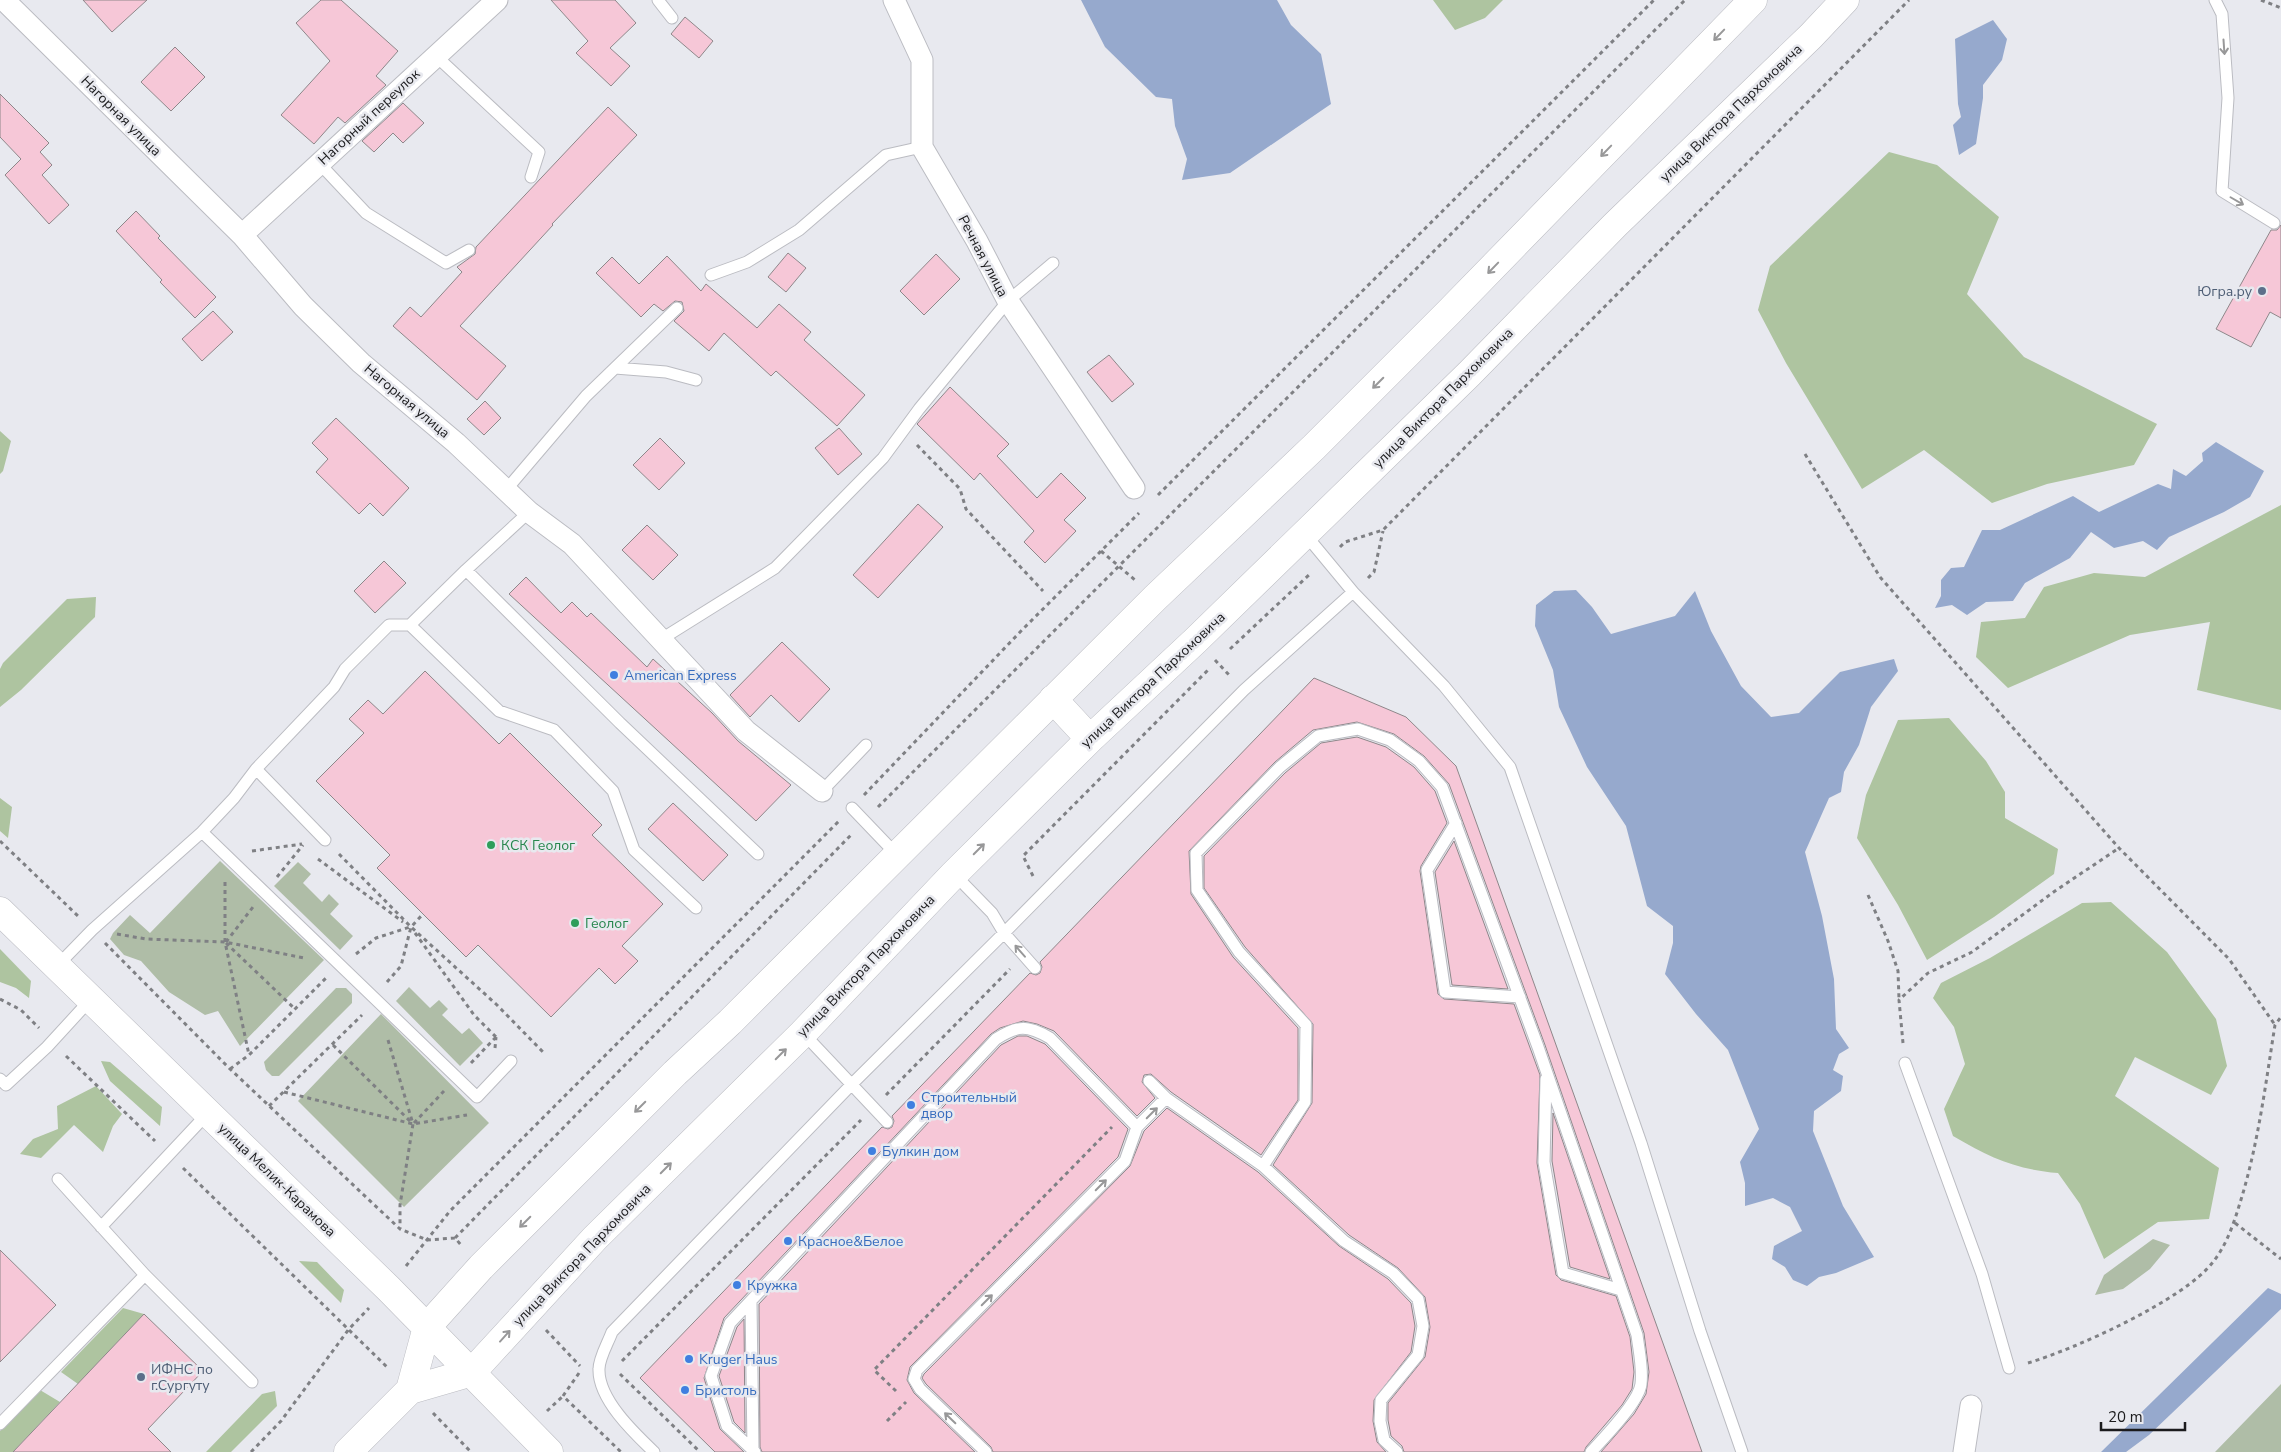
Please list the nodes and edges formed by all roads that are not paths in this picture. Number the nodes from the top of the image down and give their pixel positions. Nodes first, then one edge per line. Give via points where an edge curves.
1 (4, 0) edge
2 (497, 0) edge
3 (658, 0) edge
4 (894, 0) edge
5 (1754, 0) edge
6 (1846, 0) edge
7 (2215, 0) edge
8 (672, 18) dead end
9 (436, 56) junction
10 (922, 147) junction
11 (319, 163) junction
12 (531, 177) dead end
13 (2274, 223) dead end
14 (242, 234) junction
15 (470, 250) dead end
16 (1053, 263) dead end
17 (711, 275) dead end
18 (1008, 301) junction
19 (677, 308) dead end
20 (616, 368) junction
21 (696, 380) dead end
22 (1134, 488) dead end
23 (506, 490) junction
24 (530, 512) junction
25 (1305, 534) junction
26 (466, 570) junction
27 (1354, 592) junction
28 (410, 625) junction
29 (660, 640) junction
30 (1053, 699) junction
31 (1090, 739) junction
32 (866, 745) dead end
33 (256, 769) junction
34 (822, 791) joint
35 (852, 808) road end
36 (1456, 823) junction
37 (202, 832) junction
38 (325, 840) road end
39 (758, 854) dead end
40 (897, 855) junction
41 (954, 874) junction
42 (696, 908) dead end
43 (0, 911) edge
44 (1004, 933) junction
45 (57, 966) junction
46 (1035, 968) dead end
47 (1520, 997) junction
48 (91, 999) junction
49 (803, 1032) junction
50 (511, 1061) dead end
51 (1905, 1063) road end
52 (1546, 1072) junction
53 (0, 1079) edge
54 (1149, 1081) dead end
55 (852, 1084) junction
56 (1166, 1098) junction
57 (208, 1113) junction
58 (887, 1122) dead end
59 (1137, 1127) junction
60 (1263, 1166) junction
61 (58, 1179) dead end
62 (102, 1227) junction
63 (145, 1275) junction
64 (1621, 1290) junction
65 (751, 1302) junction
66 (427, 1327) junction
67 (2009, 1368) road end
68 (472, 1372) junction
69 (252, 1382) dead end
70 (410, 1390) junction
71 (1971, 1406) dead end
72 (0, 1424) edge
73 (754, 1451) edge
74 (348, 1452) edge
75 (549, 1452) edge
76 (654, 1452) edge
77 (986, 1452) edge
78 (1397, 1452) edge
79 (1591, 1452) edge
80 (1742, 1452) edge
81 (1964, 1452) edge

1 - 14 street, Нагорная улица
2 - 9 street, Нагорный переулок
3 - 8 lane
4 - 10 street via 922,60
5 -> 30 main road via 1443,319
6 - 25 main road, улица Виктора Пархомовича via 1614,225
7 -> 13 lane via 2222,14 2228,98 2222,191
9 - 11 street, Нагорный переулок
9 - 12 lane via 539,152
10 - 17 lane via 886,155 799,230 747,262
10 - 18 street, Речная улица
11 - 14 street, Нагорный переулок
11 - 15 lane via 366,213 446,263
14 - 23 street, Нагорная улица via 302,306
16 - 18 lane
18 - 22 street, Речная улица
18 - 29 lane via 882,458 775,568
19 - 20 lane
20 - 21 lane via 666,372
20 - 23 lane via 586,396
23 - 24 street, Нагорная улица
24 - 26 lane
24 - 29 street, Нагорная улица via 572,544
25 - 27 lane
25 - 31 main road, улица Виктора Пархомовича
26 - 28 lane
26 - 39 lane
27 - 44 lane via 1244,690
27 - 80 lane via 1444,686 1510,767 1641,1143
28 - 33 lane via 389,625
28 - 42 lane via 499,711 554,730 613,791 634,850
29 - 34 street, Нагорная улица via 746,731
30 - 31 main road
30 - 40 main road
41 -> 31 main road, улица Виктора Пархомовича
32 - 34 lane
33 - 37 lane
33 - 38 lane
35 - 40 lane
36 - 47 lane
36 - 47 lane via 1427,870 1446,992
36 - 60 lane via 1442,787 1419,761 1390,740 1358,730 1318,736 1280,767 1196,853 1197,890 1239,952 1306,1025 1305,1102
37 - 45 lane via 92,930
37 - 50 lane via 477,1098
40 -> 66 main road via 481,1267
41 - 44 lane via 992,913
41 - 49 main road, улица Виктора Пархомовича
43 - 45 main road, улица Мелик-Карамова
46 -> 44 lane
44 - 55 lane
45 - 48 main road, улица Мелик-Карамова
47 - 52 lane
48 - 53 lane via 6,1085
48 - 57 main road, улица Мелик-Карамова
49 - 55 lane
68 -> 49 main road, улица Виктора Пархомовича via 594,1238
51 - 67 lane via 1982,1274
52 - 64 lane
52 - 64 lane via 1544,1162 1563,1272
54 - 56 lane
55 - 58 lane
55 - 76 lane via 612,1332 599,1368 602,1386 624,1423
59 -> 56 lane
56 - 60 lane
57 - 62 lane
57 - 66 main road, улица Мелик-Карамова
59 - 65 lane via 1050,1038 1034,1029 1013,1028 996,1039
77 -> 59 lane via 920,1389 914,1379 917,1370 1126,1161
60 - 78 lane via 1344,1241 1393,1273 1418,1299 1423,1326 1418,1355 1381,1400 1380,1421 1384,1440
61 - 62 lane
62 - 63 lane
63 - 69 lane
63 - 72 lane
64 - 79 lane via 1636,1334 1641,1386 1630,1406
65 - 73 lane
65 - 73 lane via 730,1323 711,1376 727,1426
66 - 68 main road, улица Мелик-Карамова
66 - 70 main road
68 - 70 main road
68 - 75 main road, улица Мелик-Карамова
70 - 74 main road
71 - 81 street

